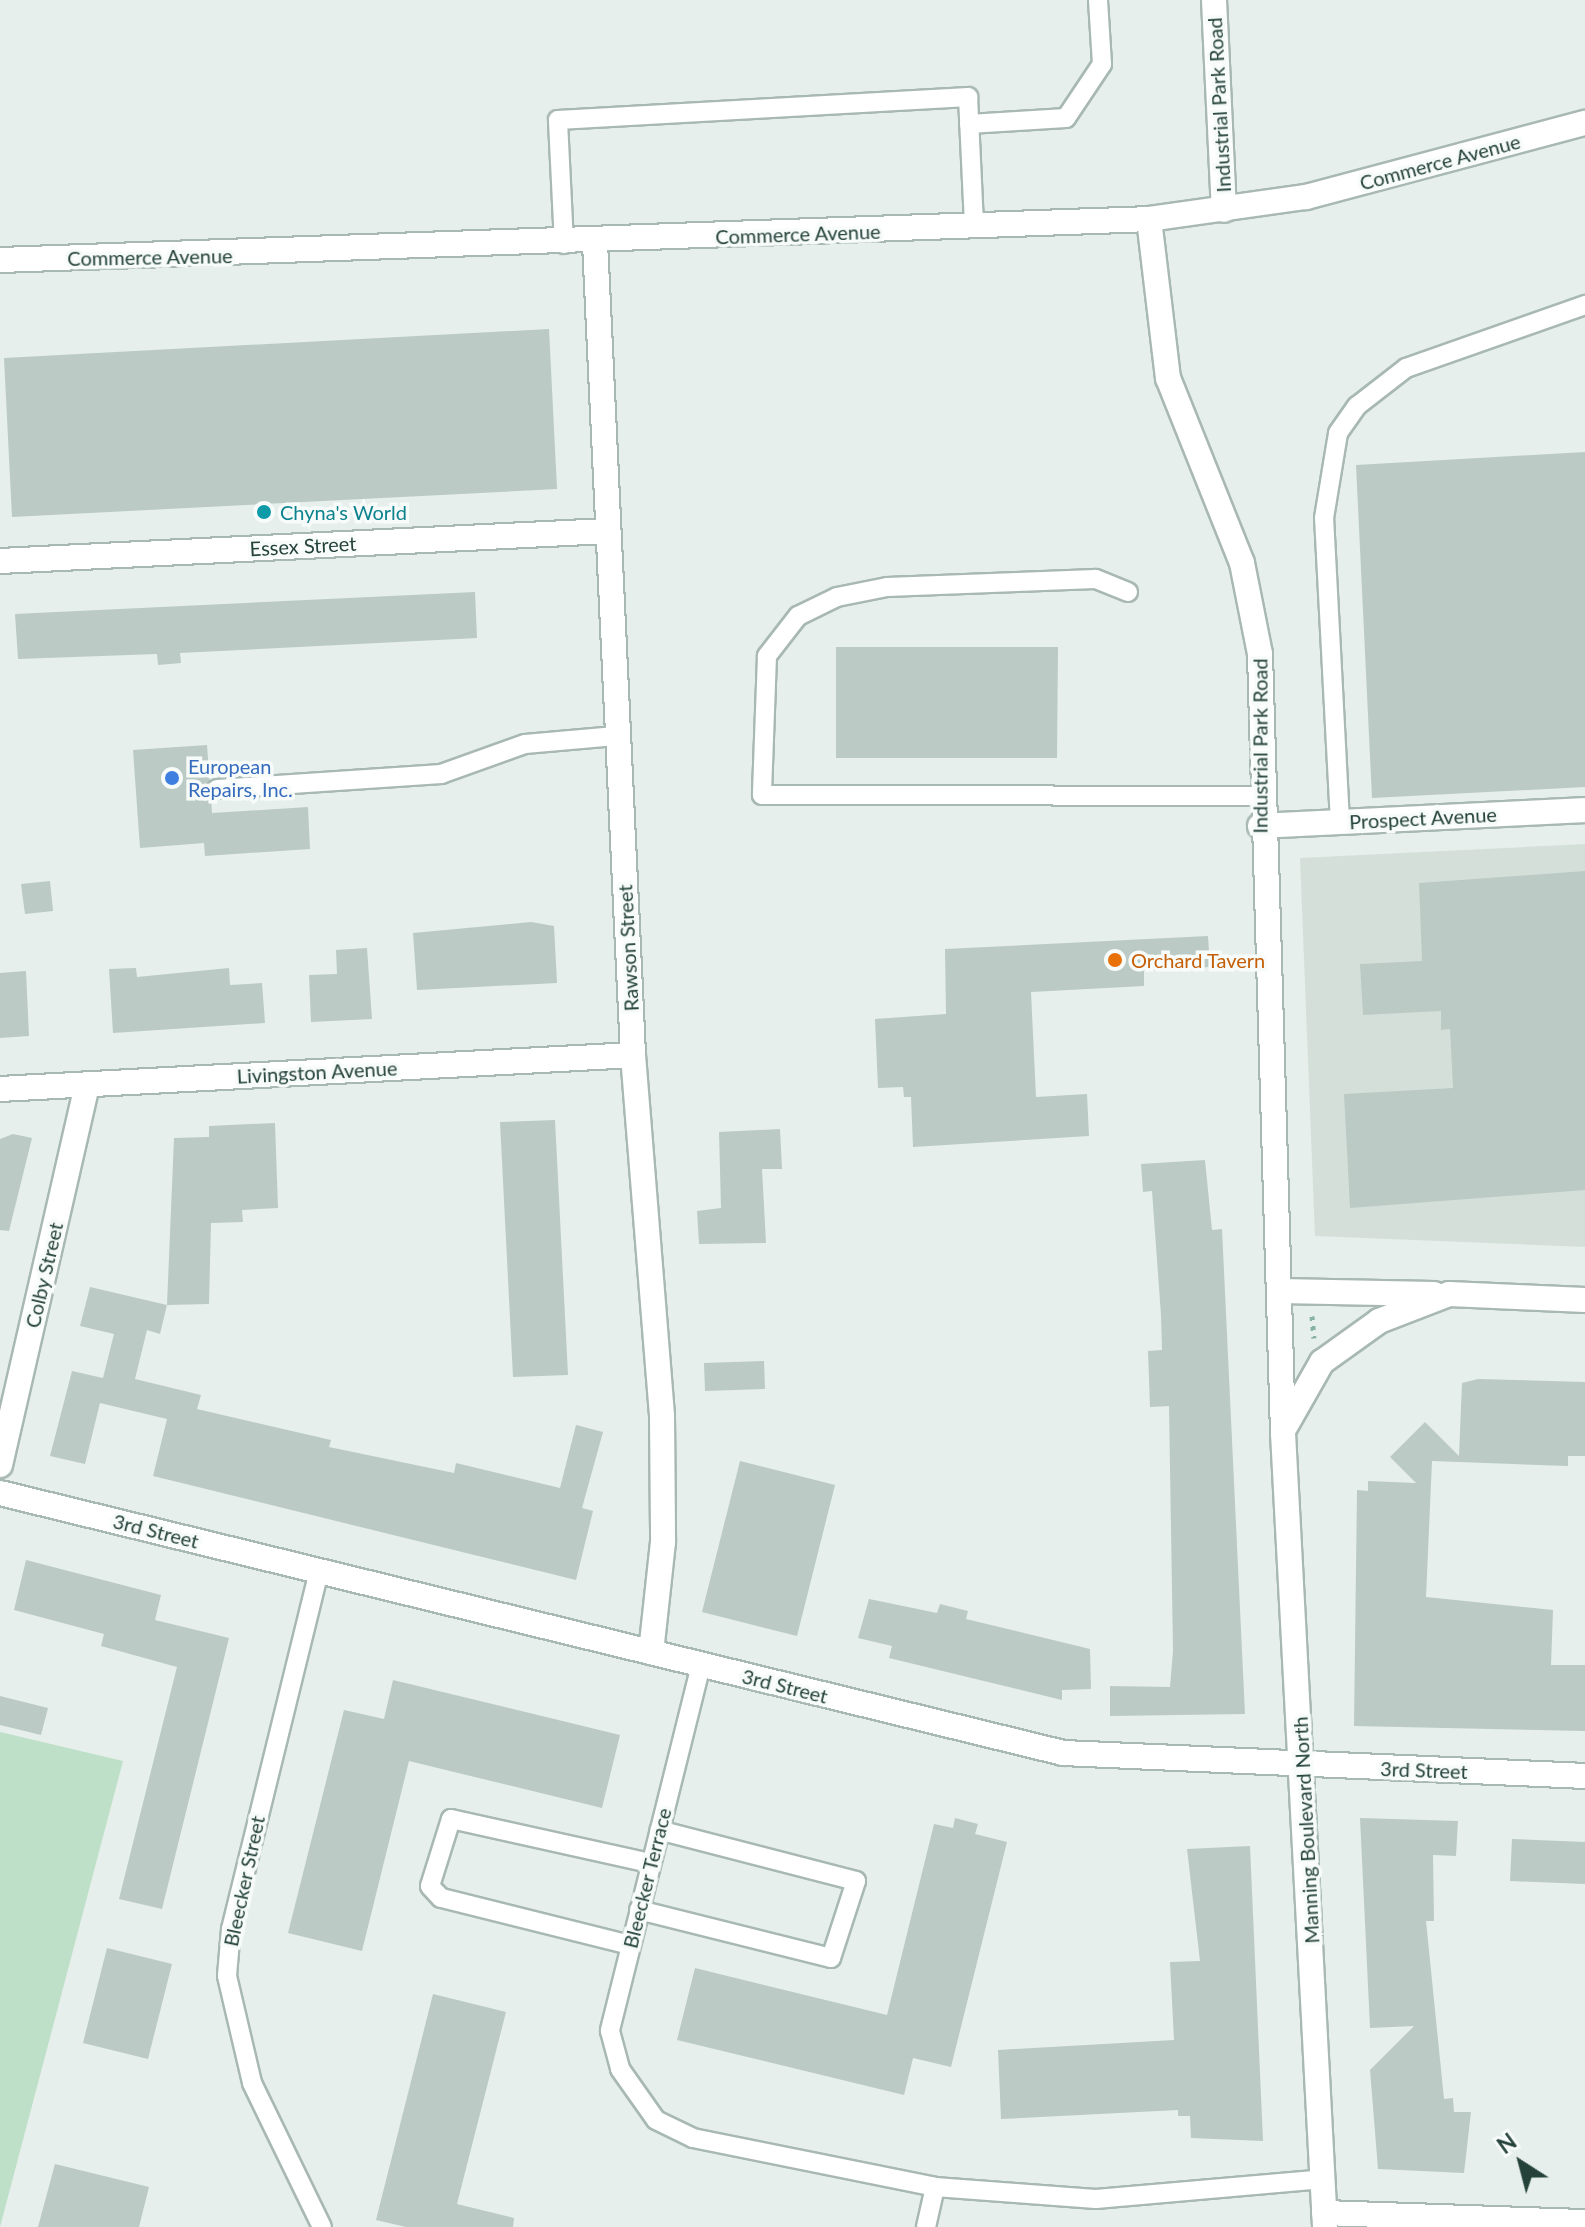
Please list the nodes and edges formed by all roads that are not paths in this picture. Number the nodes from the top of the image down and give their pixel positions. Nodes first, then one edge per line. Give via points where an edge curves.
1 (1098, 0) edge
2 (1214, 0) edge
3 (1585, 123) edge
4 (969, 124) junction
5 (1224, 210) junction
6 (1149, 219) junction
7 (974, 226) junction
8 (595, 242) junction
9 (564, 244) junction
10 (0, 260) edge
11 (1585, 305) edge
12 (606, 531) junction
13 (0, 561) edge
14 (1128, 592) dead end
15 (616, 736) junction
16 (217, 789) dead end
17 (1260, 796) junction
18 (1585, 810) edge
19 (1340, 822) junction
20 (1260, 826) junction
21 (633, 1055) junction
22 (87, 1085) junction
23 (0, 1089) edge
24 (1280, 1291) junction
25 (1449, 1294) junction
26 (1585, 1300) edge
27 (1283, 1433) junction
28 (0, 1465) edge
29 (0, 1493) edge
30 (319, 1571) junction
31 (651, 1652) junction
32 (701, 1665) junction
33 (1304, 1768) junction
34 (1585, 1776) edge
35 (659, 1830) junction
36 (650, 1863) junction
37 (639, 1910) junction
38 (630, 1945) junction
39 (1323, 2179) junction
40 (935, 2187) junction
41 (1324, 2220) edge
42 (1585, 2222) edge
43 (322, 2227) edge
44 (926, 2227) edge

1 - 4 lane via 1102,64 1066,118
2 - 5 street, Industrial Park Road
3 - 5 street, Commerce Avenue via 1306,197
4 - 7 lane
4 - 9 lane via 968,97 558,120
5 - 6 street, Commerce Avenue
6 - 7 street, Commerce Avenue
6 - 17 street, Industrial Park Road via 1168,378 1255,610
7 - 8 street, Commerce Avenue
8 - 9 street, Commerce Avenue
8 - 12 street, Rawson Street
9 - 10 street, Commerce Avenue
11 - 19 lane via 1406,368 1357,406 1338,433 1324,518
12 - 13 street, Essex Street
12 - 15 street, Rawson Street
14 - 17 lane via 1095,579 887,587 837,597 798,616 767,656 762,795
15 - 16 lane via 525,744 441,774
15 - 21 street, Rawson Street
17 - 20 street, Industrial Park Road
18 - 19 street, Prospect Avenue
19 - 20 street, Prospect Avenue
20 - 24 street, Industrial Park Road
21 - 22 street, Livingston Avenue
21 - 31 street, Rawson Street via 662,1416 662,1556
22 - 23 street, Livingston Avenue
22 - 28 street, Colby Street
24 - 25 street
24 - 27 street, Manning Boulevard North
25 - 26 street
25 - 27 street via 1344,1341 1322,1362
27 - 33 street, Manning Boulevard North
29 - 30 street, 3rd Street
30 - 31 street, 3rd Street
30 - 43 lane, Bleecker Street via 234,1915 227,1976 252,2083
31 - 32 street, 3rd Street
32 - 33 street, 3rd Street via 1071,1755
32 - 35 lane, Bleecker Terrace
33 - 34 street, 3rd Street
33 - 39 street, Manning Boulevard North
35 - 36 lane, Bleecker Terrace
35 - 37 lane via 856,1881 831,1958
36 - 37 lane, Bleecker Terrace
36 - 38 lane via 451,1819 430,1886 441,1898
37 - 38 lane, Bleecker Terrace
38 - 40 lane, Bleecker Terrace via 610,2031 631,2088 656,2120 693,2138
39 - 40 lane, Bleecker Terrace via 1096,2199
39 - 41 street, Manning Boulevard North
40 - 44 lane
41 - 42 street

